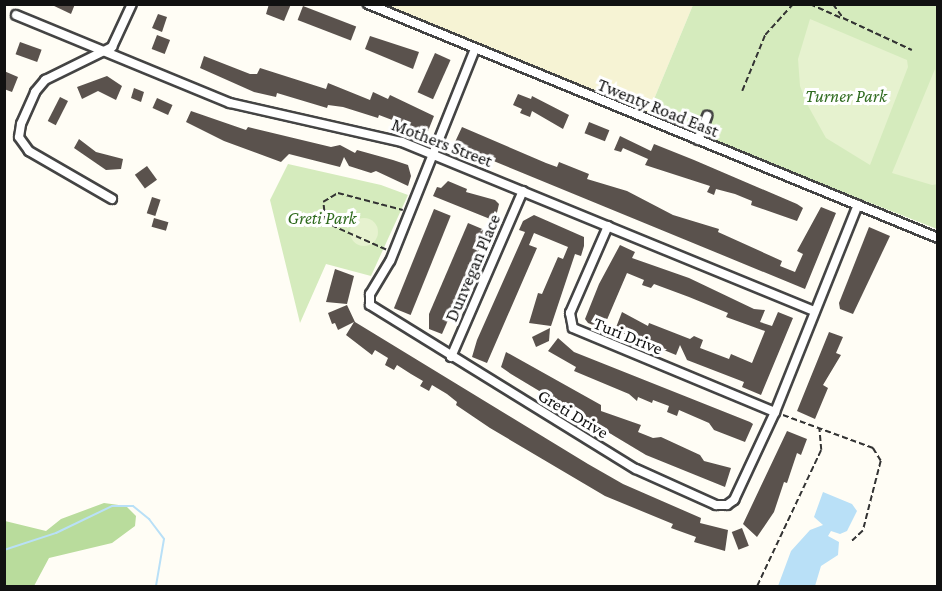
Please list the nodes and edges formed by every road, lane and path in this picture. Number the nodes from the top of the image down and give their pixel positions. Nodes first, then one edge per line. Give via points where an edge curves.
1 (132, 4) edge
2 (368, 4) edge
3 (793, 4) edge
4 (810, 4) edge
5 (833, 4) edge
6 (16, 15) dead end
7 (843, 18) junction
8 (475, 49) junction
9 (912, 50) dead end
10 (105, 51) junction
11 (742, 91) dead end
12 (707, 116) dead end
13 (698, 140) junction
14 (434, 155) junction
15 (523, 191) junction
16 (112, 199) dead end
17 (858, 205) junction
18 (403, 210) dead end
19 (608, 226) junction
20 (938, 238) edge
21 (386, 250) dead end
22 (815, 311) junction
23 (451, 357) junction
24 (779, 413) junction
25 (818, 429) junction
26 (850, 542) dead end
27 (758, 586) edge

1 - 10 street via 119,37
2 - 8 street, Twenty Road East
3 - 11 path via 765,35
4 - 7 path
5 - 7 path
6 - 10 street, Mothers Street
7 - 9 path
8 - 13 street, Twenty Road East
8 - 14 street, Greti Drive
10 - 14 street, Mothers Street via 230,103 384,136
10 - 16 street via 51,76 35,92 21,124 20,137 29,151
12 - 13 street
13 - 17 street, Twenty Road East
14 - 15 street, Mothers Street
14 - 23 street, Greti Drive via 390,261 369,299 373,310
15 - 19 street, Mothers Street
15 - 23 street, Dunvegan Place
17 - 20 street, Twenty Road East
17 - 22 street, Greti Drive
18 - 21 path via 338,193 323,202 325,220 333,227
19 - 22 street, Mothers Street
19 - 24 street, Turi Drive via 570,313 573,327
22 - 24 street, Greti Drive
23 - 24 street, Greti Drive via 636,469 723,506 734,500
24 - 25 path
25 - 26 path via 873,448 881,461 863,531
25 - 27 path via 823,442 821,450

